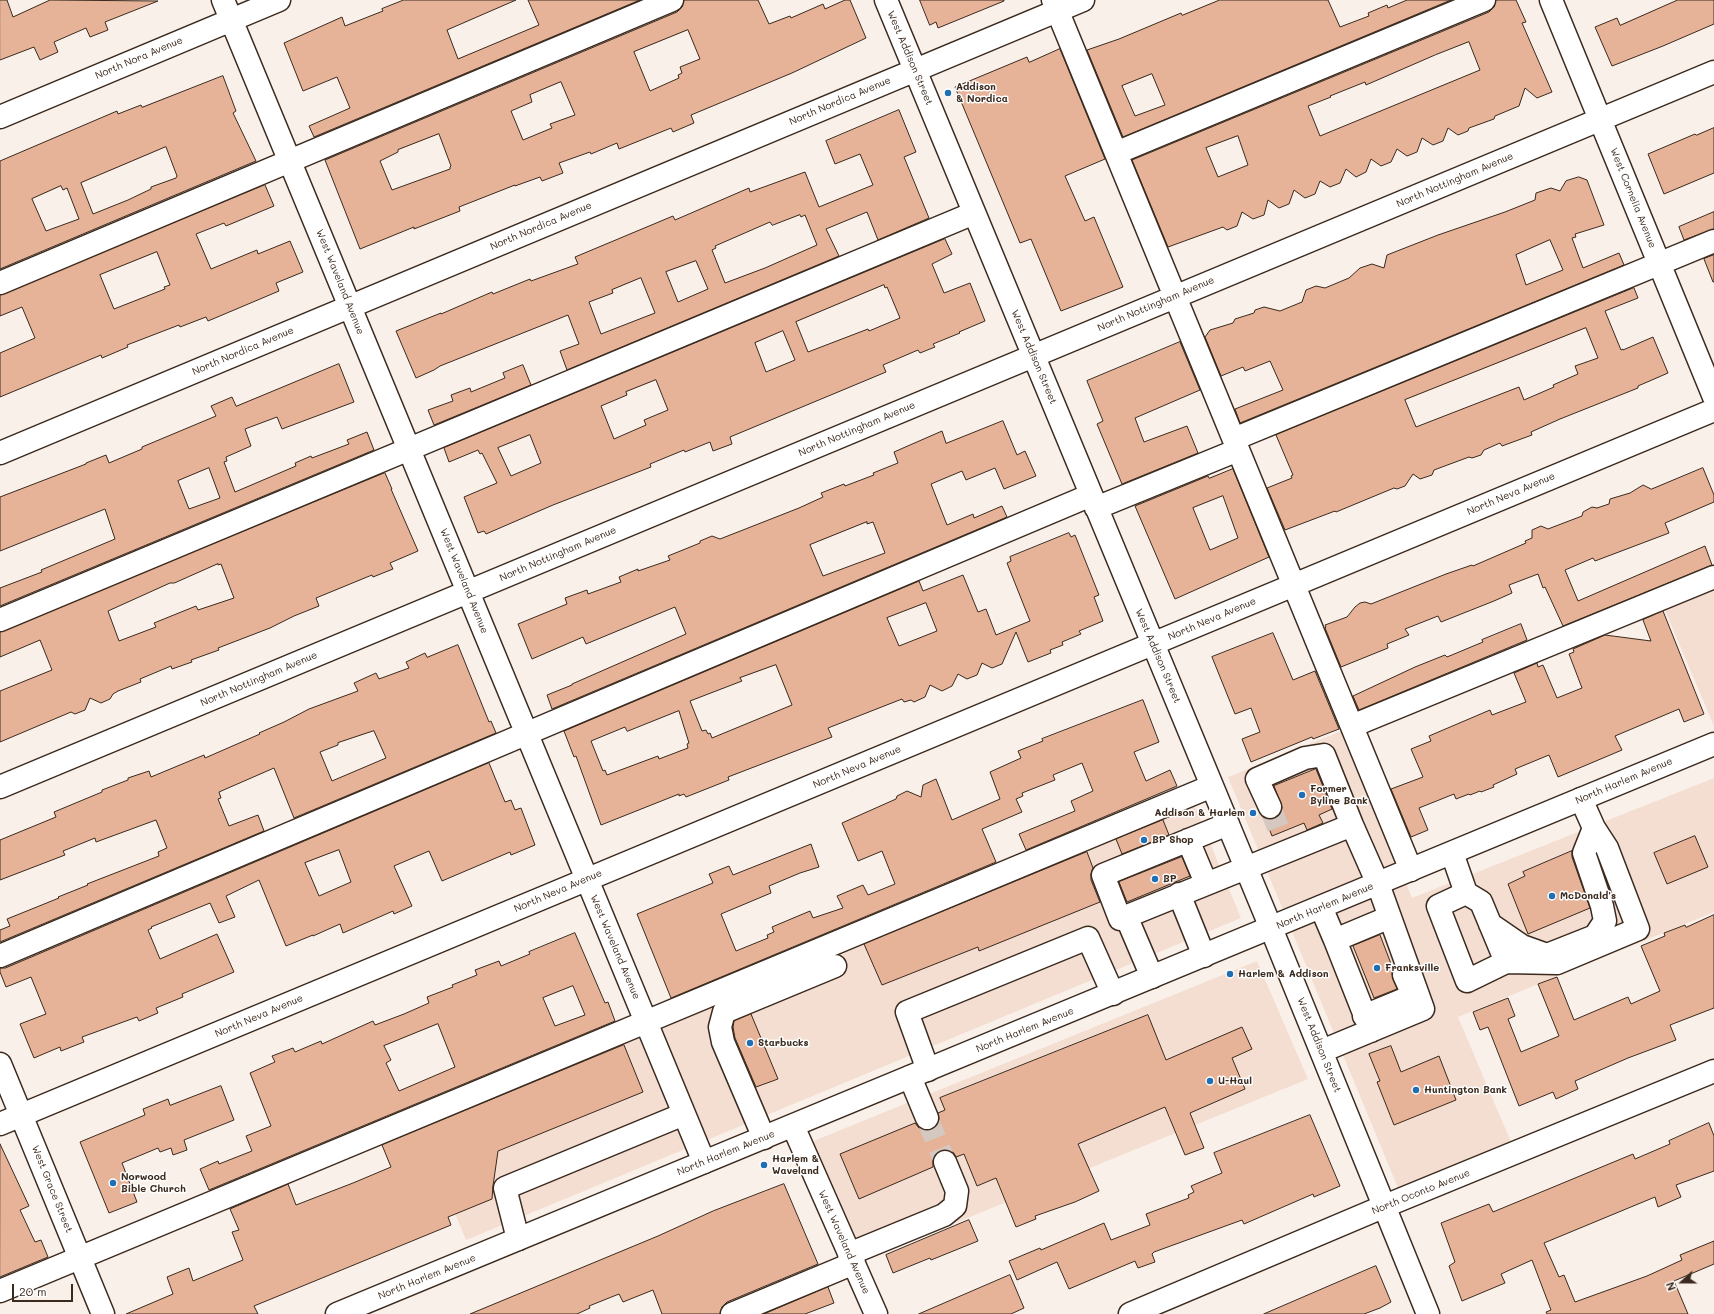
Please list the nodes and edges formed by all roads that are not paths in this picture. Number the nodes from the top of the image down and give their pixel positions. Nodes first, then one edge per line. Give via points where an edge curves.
1 (223, 0) edge
2 (279, 0) edge
3 (672, 0) edge
4 (886, 0) edge
5 (1083, 0) edge
6 (1484, 0) edge
7 (1551, 0) edge
8 (1055, 5) edge
9 (232, 20) junction
10 (915, 70) junction
11 (1714, 72) edge
12 (0, 117) edge
13 (1600, 119) junction
14 (1116, 153) junction
15 (290, 161) junction
16 (974, 213) junction
17 (1714, 241) edge
18 (1659, 263) junction
19 (0, 283) edge
20 (1175, 296) junction
21 (350, 306) junction
22 (1033, 355) junction
23 (1714, 397) edge
24 (1714, 410) edge
25 (1236, 444) junction
26 (409, 450) junction
27 (0, 453) edge
28 (1094, 501) junction
29 (1714, 576) edge
30 (1294, 585) junction
31 (468, 592) junction
32 (0, 620) edge
33 (1153, 644) junction
34 (1352, 726) junction
35 (526, 734) junction
36 (1714, 744) edge
37 (1212, 786) junction
38 (0, 787) edge
39 (1581, 799) junction
40 (1270, 807) tunnel mouth
41 (1228, 824) junction
42 (1352, 825) junction
43 (1594, 828) junction
44 (1188, 840) junction
45 (1452, 853) junction
46 (1246, 867) junction
47 (1411, 870) junction
48 (586, 880) junction
49 (1206, 883) junction
50 (1378, 884) junction
51 (1466, 893) junction
52 (1179, 894) junction
53 (1322, 907) junction
54 (1126, 916) junction
55 (1390, 917) junction
56 (1490, 924) junction
57 (1271, 928) junction
58 (1335, 940) junction
59 (0, 956) edge
60 (1204, 956) junction
61 (1506, 962) junction
62 (835, 966) dead end
63 (1152, 977) junction
64 (1113, 994) junction
65 (646, 1022) junction
66 (1368, 1023) junction
67 (1322, 1051) junction
68 (0, 1064) edge
69 (1714, 1072) edge
70 (919, 1074) junction
71 (684, 1114) junction
72 (21, 1115) junction
73 (927, 1118) tunnel mouth
74 (0, 1124) edge
75 (793, 1126) junction
76 (764, 1138) junction
77 (704, 1162) junction
78 (945, 1162) tunnel mouth
79 (1385, 1206) junction
80 (518, 1239) junction
81 (80, 1258) junction
82 (852, 1259) junction
83 (0, 1291) edge
84 (103, 1314) edge
85 (336, 1314) edge
86 (732, 1314) edge
87 (876, 1314) edge
88 (1130, 1314) edge
89 (1428, 1314) edge

1 - 9 street, West Waveland Avenue
2 - 9 street, North Nora Avenue
3 - 15 street
4 - 10 street, West Addison Street
5 - 8 street, North Nordica Avenue
6 - 14 street
7 - 13 street, West Cornelia Avenue
8 - 10 street, North Nordica Avenue
8 - 14 street
9 - 12 street, North Nora Avenue
9 - 15 street, West Waveland Avenue
10 - 16 street, West Addison Street
10 - 21 street, North Nordica Avenue
11 - 13 street, North Nottingham Avenue
13 - 18 street, West Cornelia Avenue
13 - 20 street, North Nottingham Avenue
14 - 20 street
15 - 19 street
15 - 21 street, West Waveland Avenue
16 - 22 street, West Addison Street
16 - 26 street
17 - 18 street
18 - 23 street, West Cornelia Avenue
18 - 25 street
20 - 22 street, North Nottingham Avenue
20 - 25 street
21 - 26 street, West Waveland Avenue
21 - 27 street, North Nordica Avenue
22 - 28 street, West Addison Street
22 - 31 street, North Nottingham Avenue
24 - 30 street, North Neva Avenue
25 - 28 street
25 - 30 street
26 - 31 street, West Waveland Avenue
26 - 32 street
28 - 33 street, West Addison Street
28 - 35 street
29 - 34 street
30 - 33 street, North Neva Avenue
30 - 34 street
31 - 35 street, West Waveland Avenue
31 - 38 street, North Nottingham Avenue
33 - 37 street, West Addison Street
33 - 48 street, North Neva Avenue
34 - 47 street
35 - 48 street, West Waveland Avenue
35 - 59 street
36 - 39 street, North Harlem Avenue
37 - 41 street, West Addison Street
37 - 65 street
39 - 43 street
39 - 45 street, North Harlem Avenue
40 - 42 street via 1257,779 1305,758 1324,755
41 - 44 street
41 - 46 street, West Addison Street
42 - 46 street via 1284,841
42 - 50 street
43 - 56 street via 1584,853 1605,921 1595,936 1547,955 1522,946
43 - 61 street via 1606,848 1638,929 1557,963
44 - 49 street
44 - 54 street via 1103,876 1120,918
45 - 47 street, North Harlem Avenue
45 - 51 street
46 - 49 street
46 - 57 street, West Addison Street
47 - 50 street, North Harlem Avenue
48 - 65 street, West Waveland Avenue
48 - 72 street, North Neva Avenue
49 - 52 street
50 - 53 street, North Harlem Avenue
50 - 55 street
51 - 56 street via 1481,902
51 - 61 street via 1438,906 1467,981
52 - 54 street
52 - 60 street
53 - 57 street, North Harlem Avenue
53 - 58 street
54 - 63 street
55 - 58 street
55 - 66 street via 1423,1009
56 - 61 street
57 - 60 street, North Harlem Avenue
57 - 67 street, West Addison Street
58 - 66 street
60 - 63 street, North Harlem Avenue
62 - 76 street via 724,1012 720,1027 722,1042
63 - 64 street, North Harlem Avenue
64 - 70 street, North Harlem Avenue
64 - 70 street via 1088,938 907,1012
65 - 71 street, West Waveland Avenue
65 - 81 street
66 - 67 street
67 - 79 street, West Addison Street
68 - 72 street, West Grace Street
69 - 79 street, North Oconto Avenue
70 - 73 street
70 - 75 street, North Harlem Avenue
71 - 77 street, West Waveland Avenue
71 - 80 street via 505,1188
72 - 74 street, North Neva Avenue
72 - 81 street, West Grace Street
75 - 76 street, North Harlem Avenue
75 - 82 street, West Waveland Avenue
76 - 77 street, North Harlem Avenue
77 - 80 street, North Harlem Avenue
78 - 82 street via 957,1191 955,1206 944,1215
79 - 88 street, North Oconto Avenue
79 - 89 street, West Addison Street
80 - 85 street, North Harlem Avenue
81 - 83 street
81 - 84 street, West Grace Street
82 - 86 street
82 - 87 street, West Waveland Avenue

